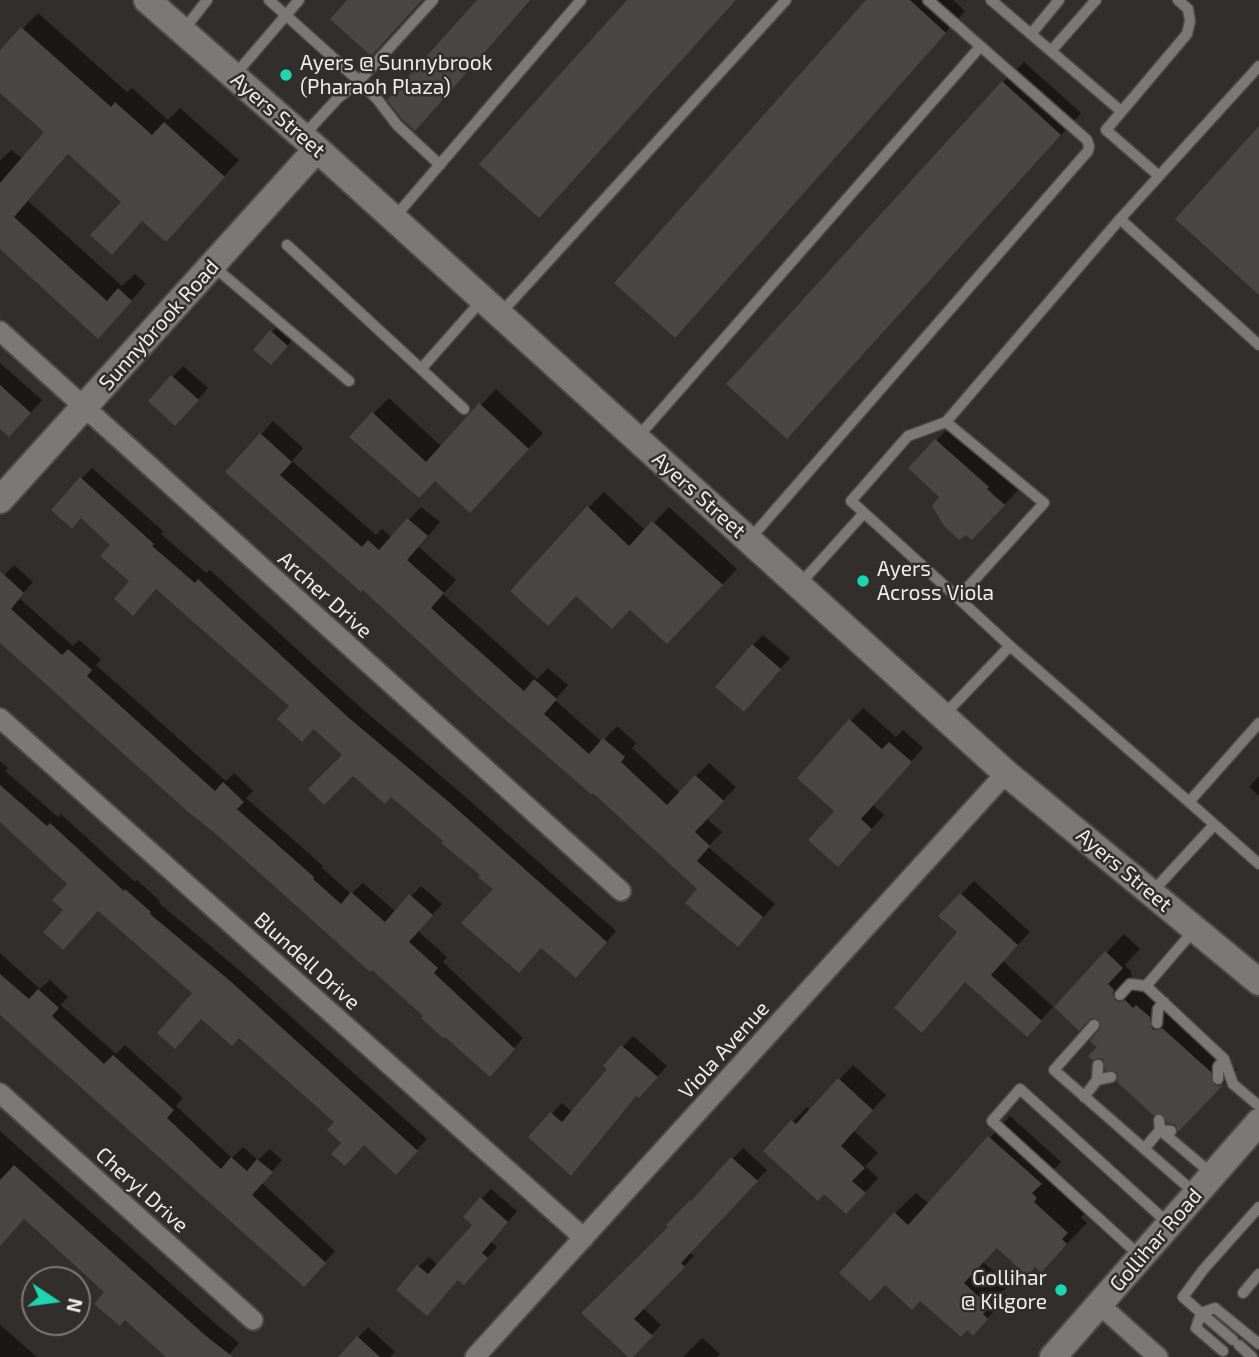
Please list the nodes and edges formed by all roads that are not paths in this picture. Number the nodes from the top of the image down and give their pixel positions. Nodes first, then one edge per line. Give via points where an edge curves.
1 (147, 0) edge
2 (207, 0) edge
3 (270, 0) edge
4 (299, 0) edge
5 (433, 0) edge
6 (581, 0) edge
7 (786, 0) edge
8 (928, 0) edge
9 (992, 0) edge
10 (1059, 0) edge
11 (1096, 0) edge
12 (1178, 0) edge
13 (287, 14) junction
14 (182, 31) junction
15 (1031, 34) junction
16 (980, 47) junction
17 (1051, 51) junction
18 (1259, 65) edge
19 (234, 76) junction
20 (359, 81) junction
21 (1121, 111) junction
22 (310, 143) junction
23 (440, 164) junction
24 (1159, 176) junction
25 (394, 219) junction
26 (1120, 219) junction
27 (286, 245) dead end
28 (212, 265) junction
29 (491, 307) junction
30 (0, 331) edge
31 (1259, 345) edge
32 (421, 369) junction
33 (349, 381) dead end
34 (83, 408) junction
35 (464, 409) dead end
36 (946, 422) junction
37 (636, 439) junction
38 (0, 500) edge
39 (864, 513) junction
40 (749, 540) junction
41 (799, 586) junction
42 (958, 598) junction
43 (1010, 646) junction
44 (943, 716) junction
45 (0, 718) edge
46 (1259, 723) edge
47 (1006, 773) junction
48 (1189, 802) junction
49 (1214, 825) junction
50 (1259, 864) edge
51 (621, 891) dead end
52 (1151, 893) junction
53 (1195, 929) junction
54 (1259, 982) edge
55 (1146, 986) junction
56 (1120, 995) dead end
57 (1161, 1006) junction
58 (1144, 1012) dead end
59 (1157, 1023) dead end
60 (1094, 1025) dead end
61 (1221, 1063) junction
62 (1098, 1065) dead end
63 (1205, 1067) dead end
64 (1111, 1077) dead end
65 (1218, 1079) dead end
66 (1097, 1080) junction
67 (0, 1093) edge
68 (1084, 1097) junction
69 (1259, 1106) edge
70 (1259, 1122) edge
71 (1159, 1125) junction
72 (1171, 1131) dead end
73 (1144, 1149) junction
74 (1205, 1184) junction
75 (1259, 1207) edge
76 (1170, 1224) junction
77 (584, 1238) junction
78 (1141, 1257) junction
79 (1259, 1274) edge
80 (1242, 1293) dead end
81 (1100, 1305) junction
82 (1201, 1313) junction
83 (253, 1320) dead end
84 (1259, 1344) edge
85 (1227, 1354) edge
86 (475, 1357) edge
87 (1053, 1357) edge
88 (1158, 1357) edge
89 (1252, 1357) edge

1 - 14 main road, Ayers Street
2 - 14 lane
3 - 13 lane
4 - 13 lane
5 - 20 lane
6 - 23 lane
7 - 29 lane
8 - 16 lane
9 - 15 lane
10 - 15 lane
11 - 17 lane
12 - 21 lane via 1188,9 1187,34
13 - 19 lane
13 - 20 lane
14 - 19 main road, Ayers Street
15 - 17 lane
16 - 37 lane
16 - 40 lane via 1087,140 1088,151
17 - 21 lane
18 - 24 lane
19 - 22 main road, Ayers Street
20 - 22 lane via 338,98
20 - 23 lane via 397,125
21 - 24 lane via 1106,130
22 - 25 main road, Ayers Street
22 - 28 main road, Sunnybrook Road
23 - 25 lane
24 - 26 lane
25 - 29 main road, Ayers Street
26 - 31 lane
26 - 36 lane
27 - 32 lane
28 - 33 lane
28 - 34 main road, Sunnybrook Road
29 - 32 lane
29 - 37 main road, Ayers Street
30 - 34 street, Archer Drive
32 - 35 lane
34 - 38 main road, Sunnybrook Road
34 - 51 street, Archer Drive
36 - 39 lane via 908,436 851,501
36 - 42 lane via 1044,503
37 - 40 main road, Ayers Street
39 - 41 lane
39 - 42 lane
40 - 41 main road, Ayers Street
41 - 44 main road, Ayers Street
42 - 43 lane
43 - 44 lane
43 - 48 lane
44 - 47 main road, Ayers Street
45 - 77 street, Blundell Drive
46 - 48 lane
47 - 52 main road, Ayers Street
47 - 77 street, Viola Avenue
48 - 49 lane
49 - 50 lane
49 - 52 lane
52 - 53 main road, Ayers Street
53 - 54 main road, Ayers Street
53 - 55 lane
55 - 56 lane via 1129,984
55 - 57 lane
57 - 58 lane
57 - 59 lane
57 - 61 lane
60 - 68 lane via 1054,1070
61 - 63 lane
61 - 65 lane
61 - 69 lane via 1233,1084
62 - 66 lane
64 - 66 lane
66 - 68 lane
67 - 83 street, Cheryl Drive
68 - 73 lane
70 - 74 main road, Gollihar Road
71 - 72 lane
71 - 73 lane
71 - 74 lane
73 - 74 lane
74 - 76 main road, Gollihar Road
75 - 82 lane via 1183,1297
76 - 78 main road, Gollihar Road
76 - 78 lane via 1020,1089 992,1121
77 - 86 street, Viola Avenue
78 - 81 main road, Gollihar Road
79 - 80 lane
81 - 87 main road, Gollihar Road
81 - 88 street
82 - 84 lane via 1215,1308
82 - 85 lane via 1196,1328
82 - 89 lane

